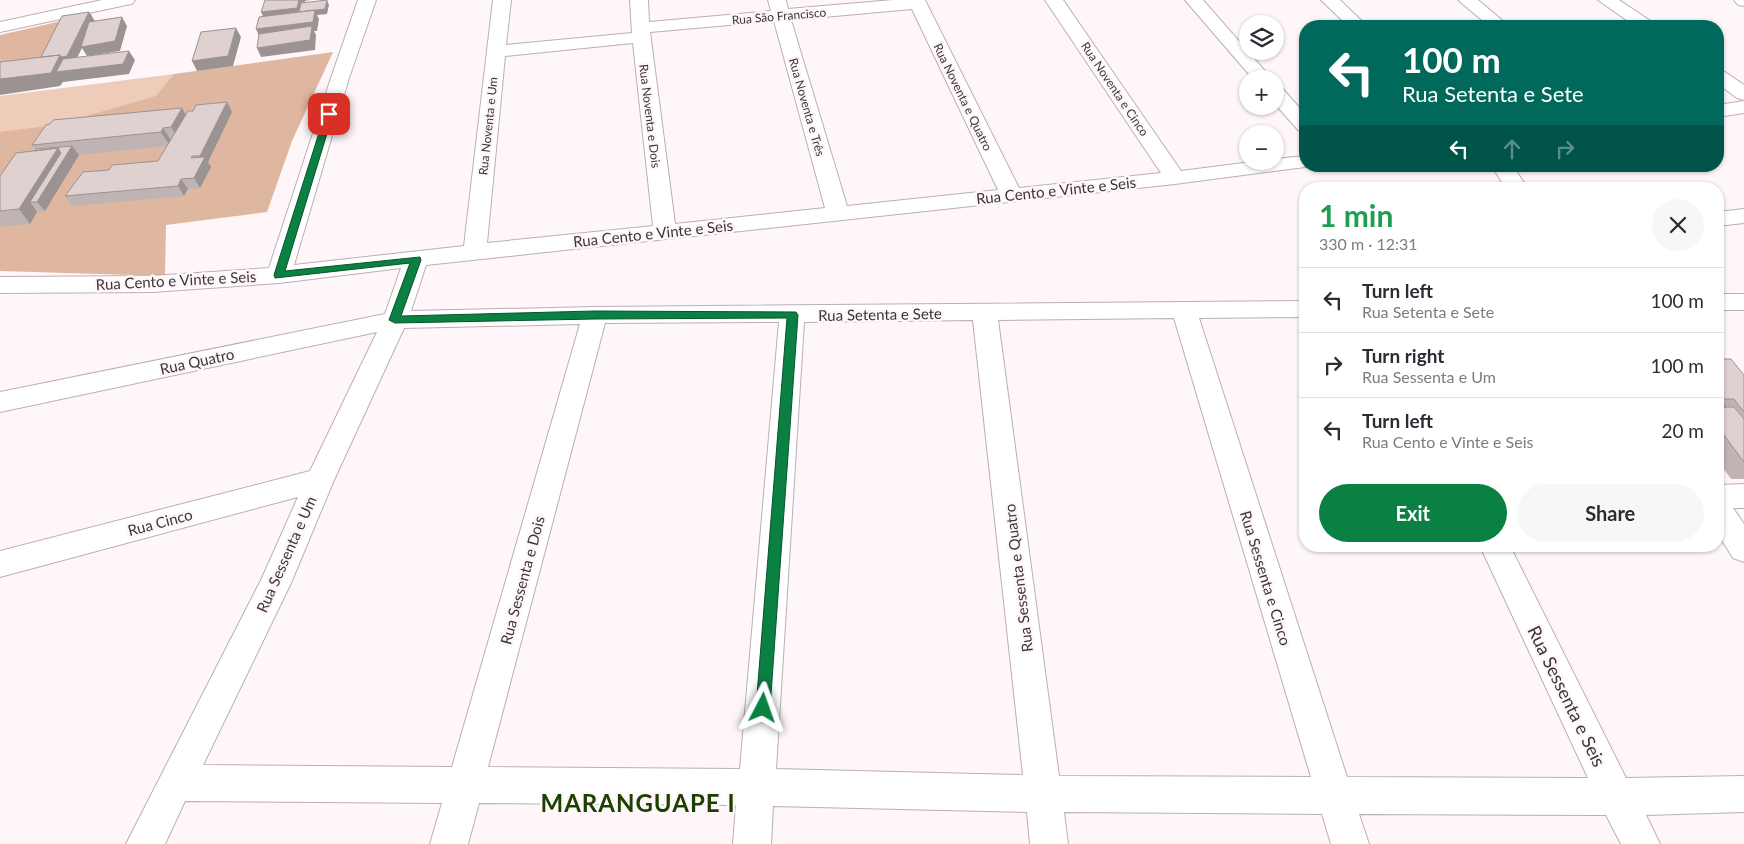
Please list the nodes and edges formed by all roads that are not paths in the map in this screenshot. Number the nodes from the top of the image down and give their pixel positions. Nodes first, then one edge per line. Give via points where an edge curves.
1 (126, 0) edge
2 (367, 0) edge
3 (502, 0) edge
4 (639, 0) edge
5 (1054, 0) edge
6 (1194, 0) edge
7 (1330, 0) edge
8 (1467, 0) edge
9 (1607, 0) edge
10 (916, 1) edge
11 (779, 8) edge
12 (1352, 20) edge
13 (1492, 20) edge
14 (1637, 20) edge
15 (0, 27) edge
16 (640, 32) junction
17 (495, 52) junction
18 (1255, 70) edge
19 (1724, 80) edge
20 (1744, 94) edge
21 (1284, 102) edge
22 (1744, 107) edge
23 (1724, 110) edge
24 (1299, 119) edge
25 (1299, 163) edge
26 (1175, 178) junction
27 (1011, 194) junction
28 (838, 214) junction
29 (1744, 216) edge
30 (1724, 218) edge
31 (665, 231) junction
32 (475, 252) junction
33 (416, 260) junction
34 (279, 275) junction
35 (0, 286) edge
36 (1724, 302) edge
37 (1744, 302) edge
38 (1299, 309) edge
39 (1184, 311) junction
40 (985, 313) junction
41 (595, 315) junction
42 (792, 315) junction
43 (395, 320) junction
44 (0, 402) edge
45 (320, 480) junction
46 (1744, 496) edge
47 (1724, 497) edge
48 (1724, 519) edge
49 (1744, 549) edge
50 (1497, 552) edge
51 (0, 564) edge
52 (175, 783) junction
53 (466, 786) junction
54 (757, 787) junction
55 (1044, 794) junction
56 (1744, 794) edge
57 (1334, 795) junction
58 (1616, 797) junction
59 (145, 844) edge
60 (449, 844) edge
61 (752, 844) edge
62 (1049, 844) edge
63 (1350, 844) edge
64 (1641, 844) edge

1 - 15 street
2 - 34 street
3 - 17 street, Rua Noventa e Um
4 - 16 street, Rua Noventa e Dois
5 - 26 street, Rua Noventa e Cinco
6 - 18 street
7 - 12 street
8 - 13 street
9 - 14 street
10 - 11 street, Rua São Francisco
10 - 27 street, Rua Noventa e Quatro
11 - 16 street, Rua São Francisco
11 - 28 street, Rua Noventa e Três
16 - 17 street, Rua São Francisco
16 - 31 street, Rua Noventa e Dois
17 - 32 street, Rua Noventa e Um
19 - 20 street
21 - 24 street
22 - 23 street
25 - 26 street, Rua Cento e Vinte e Seis
26 - 27 street, Rua Cento e Vinte e Seis
27 - 28 street, Rua Cento e Vinte e Seis
28 - 31 street, Rua Cento e Vinte e Seis
29 - 30 street
31 - 32 street, Rua Cento e Vinte e Seis
32 - 33 street, Rua Cento e Vinte e Seis
33 - 34 street, Rua Cento e Vinte e Seis
33 - 43 street, Rua Sessenta e Um
34 - 35 street, Rua Cento e Vinte e Seis via 152,284
36 - 37 street
38 - 39 street, Rua Setenta e Sete
39 - 40 street, Rua Setenta e Sete
39 - 57 street, Rua Sessenta e Cinco
40 - 42 street, Rua Setenta e Sete
40 - 55 street, Rua Sessenta e Quatro
41 - 42 street, Rua Setenta e Sete
41 - 43 street, Rua Setenta e Sete
41 - 53 street, Rua Sessenta e Dois
42 - 54 street
43 - 44 street, Rua Quatro
43 - 45 street, Rua Sessenta e Um
45 - 51 street, Rua Cinco
45 - 52 street, Rua Sessenta e Um via 275,583
46 - 47 street
48 - 49 street
50 - 58 street, Rua Sessenta e Seis
52 - 53 street
52 - 59 street, Rua Sessenta e Um
53 - 54 street
53 - 60 street, Rua Sessenta e Dois
54 - 55 street
54 - 61 street
55 - 57 street
55 - 62 street, Rua Sessenta e Quatro
56 - 58 street
57 - 58 street
57 - 63 street, Rua Sessenta e Cinco
58 - 64 street, Rua Sessenta e Seis

